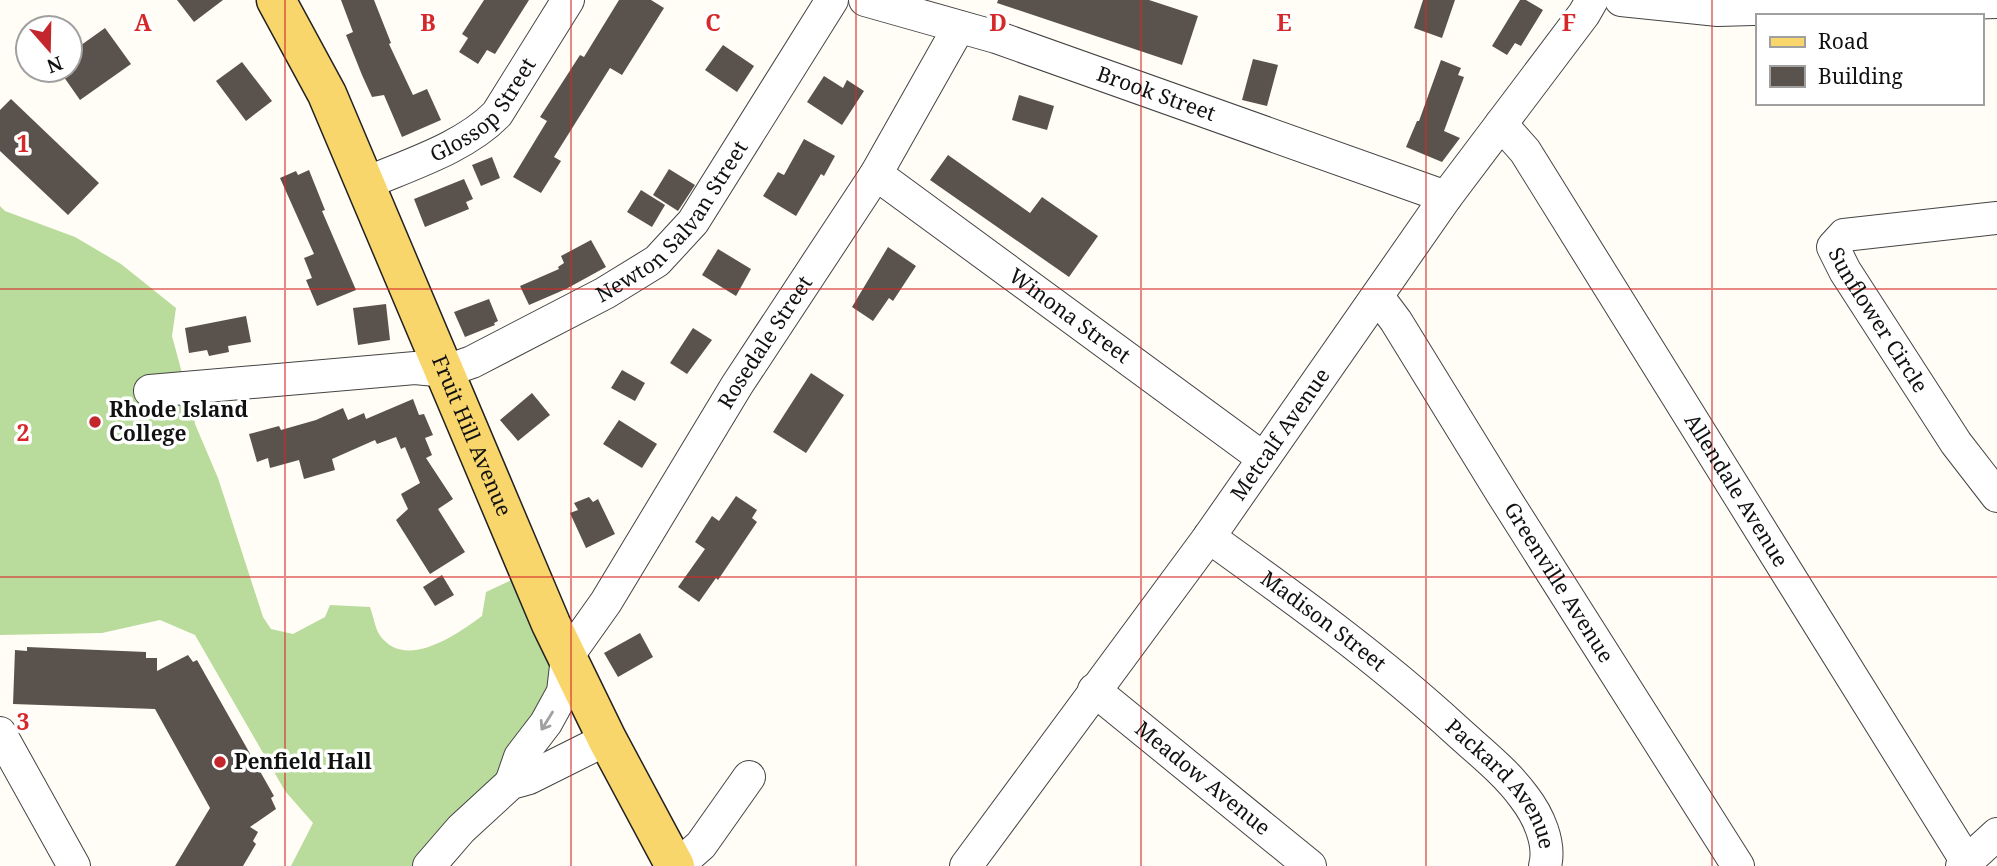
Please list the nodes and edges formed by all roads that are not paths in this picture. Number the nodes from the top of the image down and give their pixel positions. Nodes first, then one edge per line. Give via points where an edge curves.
1 (276, 0) edge
2 (568, 0) edge
3 (832, 0) edge
4 (865, 0) edge
5 (1592, 0) edge
6 (1620, 0) edge
7 (1997, 2) edge
8 (959, 27) junction
9 (1501, 124) junction
10 (876, 174) junction
11 (365, 184) junction
12 (1446, 197) junction
13 (1997, 218) edge
14 (1378, 297) junction
15 (446, 371) junction
16 (150, 391) dead end
17 (1263, 458) junction
18 (1997, 496) edge
19 (1209, 537) junction
20 (567, 657) junction
21 (1094, 690) junction
22 (1435, 710) joint
23 (0, 733) edge
24 (607, 738) junction
25 (749, 777) dead end
26 (511, 783) junction
27 (1997, 834) edge
28 (1964, 864) edge
29 (74, 866) edge
30 (429, 866) edge
31 (676, 866) edge
32 (966, 866) edge
33 (1310, 866) edge
34 (1545, 866) edge
35 (1738, 866) edge

1 - 11 main road, Fruit Hill Avenue via 327,94
2 - 11 street, Glossop Street via 486,125 471,137
3 - 15 street, Newton Salvan Street via 693,222 657,261 605,293
4 - 8 street, Brook Street
5 - 9 street, Metcalf Avenue
6 - 7 street via 1718,10
8 - 10 street, Rosedale Street
8 - 12 street, Brook Street
9 - 12 street, Metcalf Avenue
9 - 28 street, Allendale Avenue via 1525,151
10 - 17 street, Winona Street
10 - 20 street, Rosedale Street via 737,385 606,603
11 - 15 main road, Fruit Hill Avenue
12 - 14 street, Metcalf Avenue
13 - 18 street, Sunflower Circle via 1844,235 1833,247 1956,443
14 - 17 street, Metcalf Avenue
14 - 35 street, Greenville Avenue
15 - 16 street via 415,368
15 - 20 main road, Fruit Hill Avenue
17 - 19 street, Metcalf Avenue
19 - 21 street, Metcalf Avenue
19 - 22 street, Madison Street
20 - 24 main road, Fruit Hill Avenue
20 -> 26 street via 563,692 520,757
21 - 32 street, Metcalf Avenue
21 - 33 street, Meadow Avenue
22 - 34 street, Packard Avenue via 1524,797 1544,835
23 - 29 street
24 - 26 street
24 - 31 main road, Fruit Hill Avenue
25 - 31 street via 701,845
26 - 30 street
27 - 28 street

